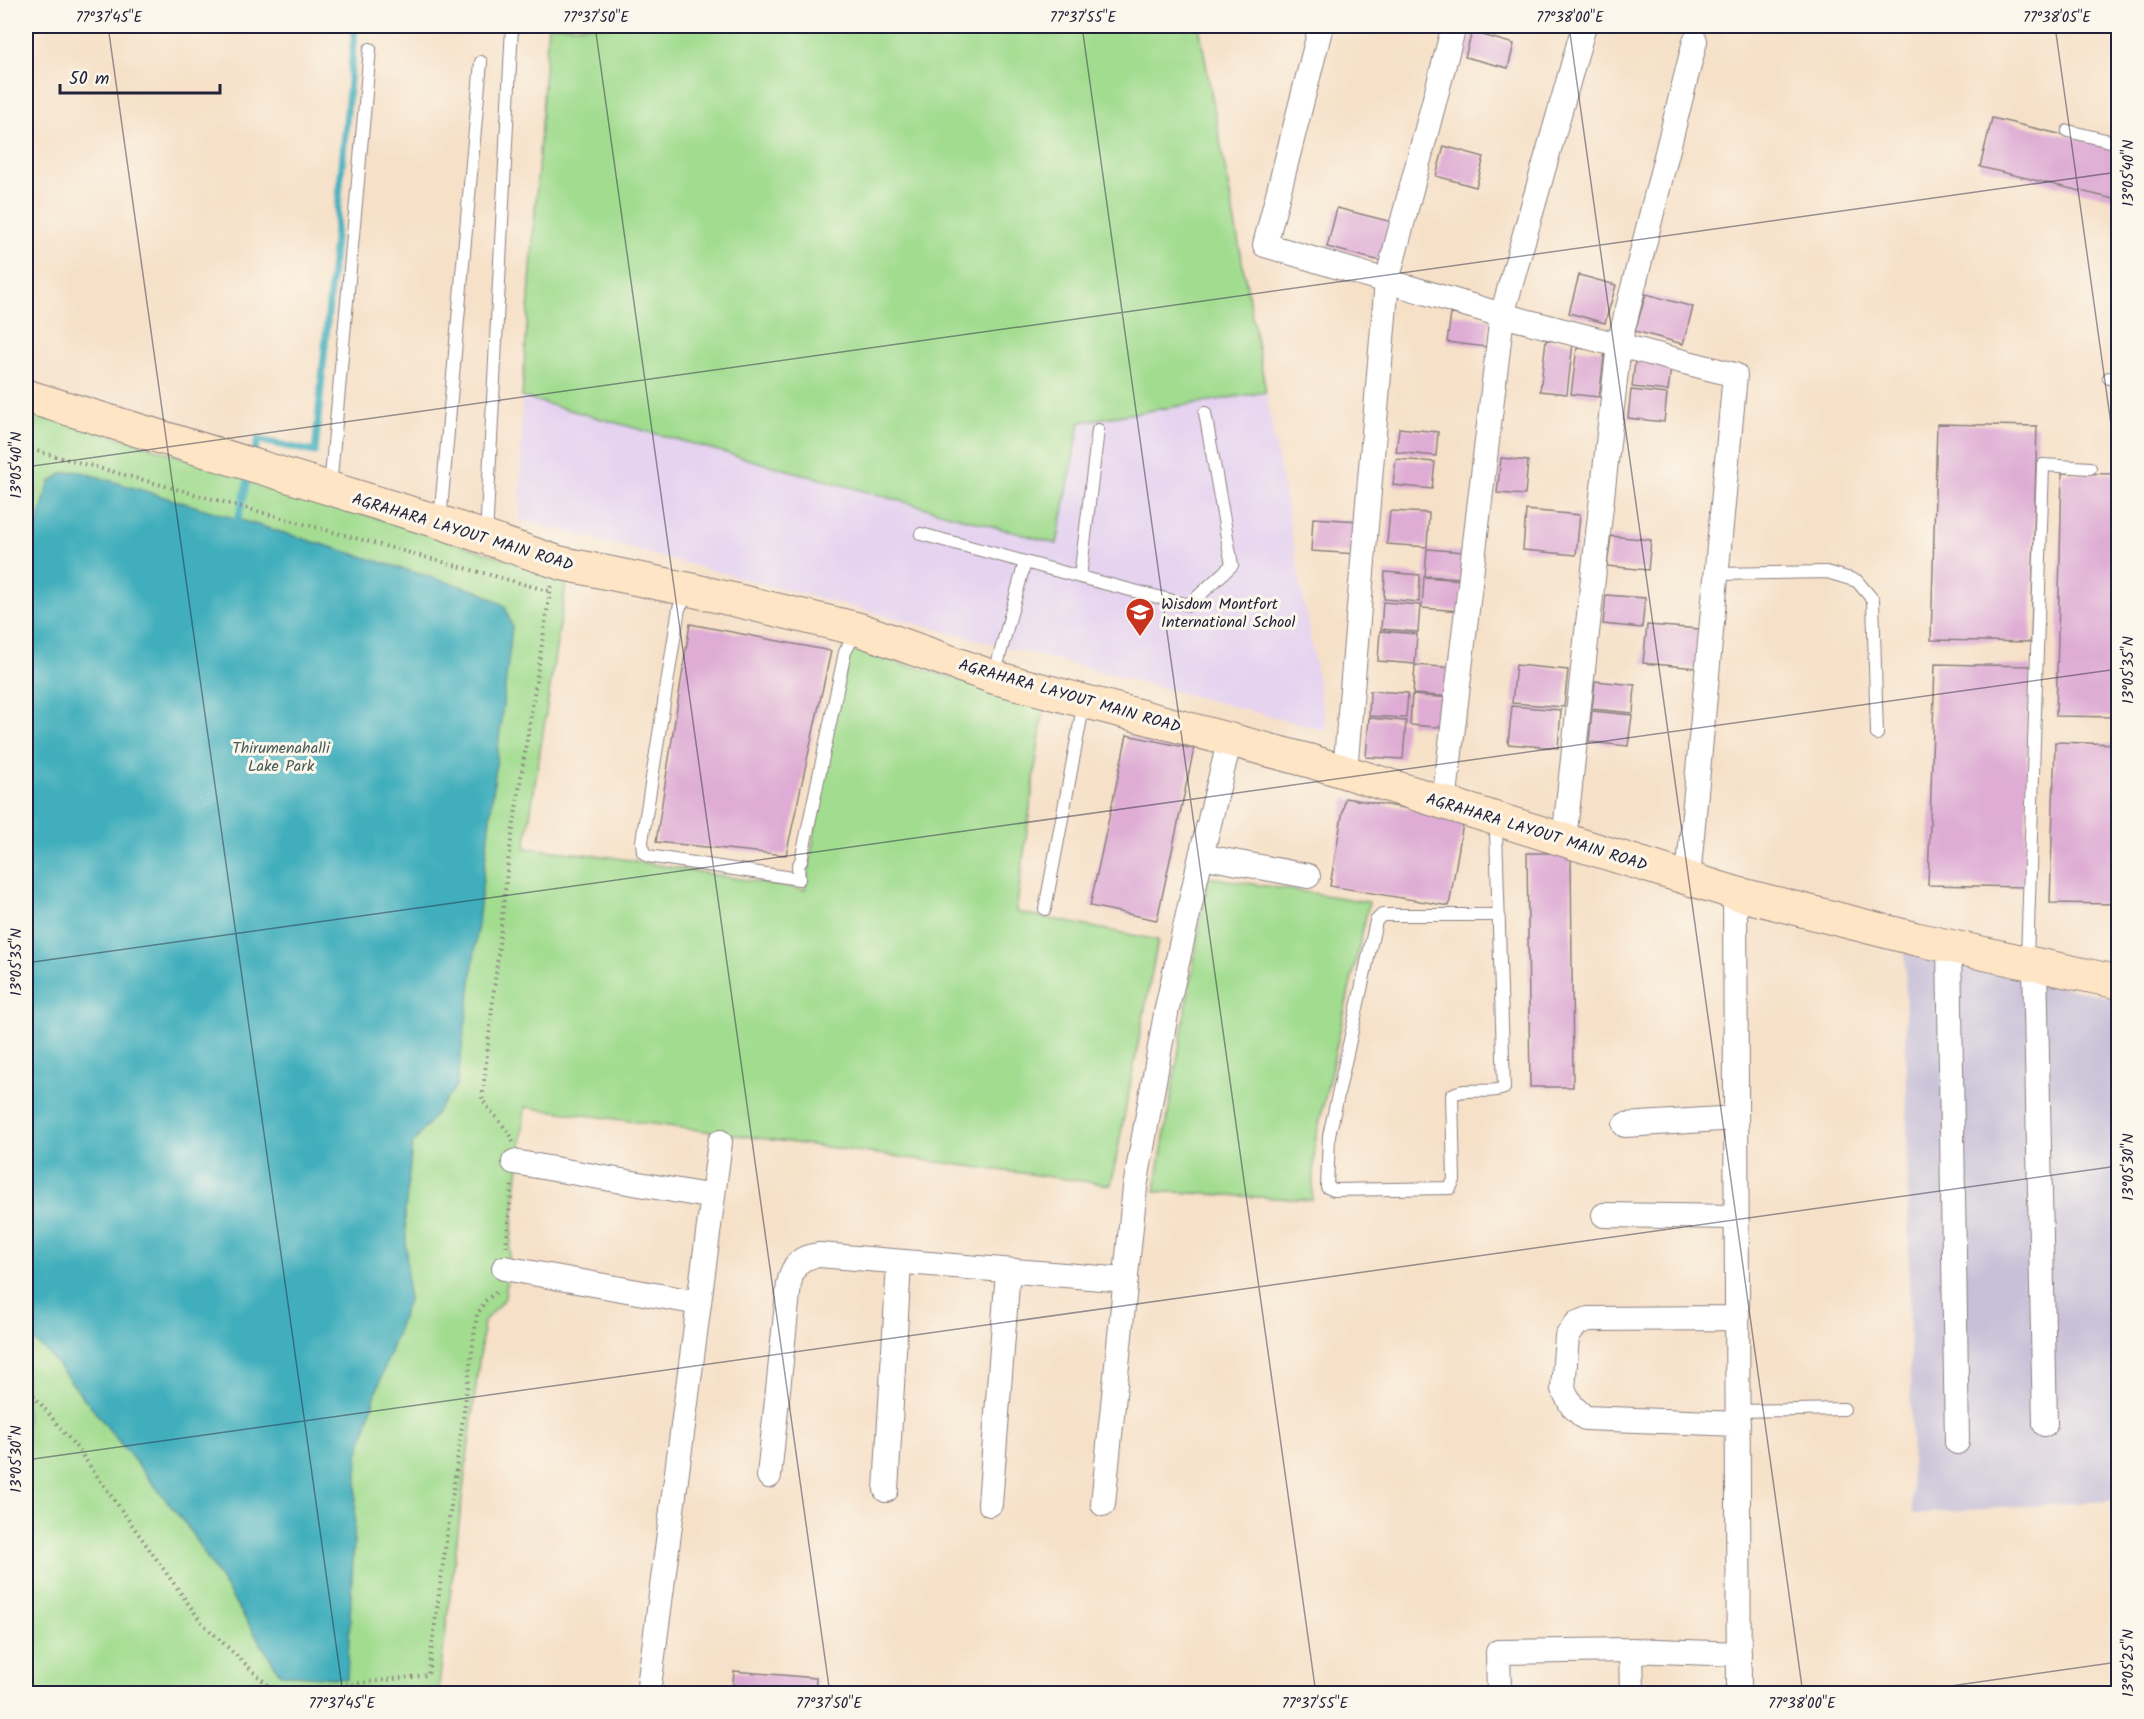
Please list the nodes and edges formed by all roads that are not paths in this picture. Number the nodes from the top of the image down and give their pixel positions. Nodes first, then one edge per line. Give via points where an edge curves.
1 (512, 26) edge
2 (1321, 26) edge
3 (1454, 26) edge
4 (1584, 26) edge
5 (1695, 41) dead end
6 (370, 49) dead end
7 (481, 62) dead end
8 (2068, 131) dead end
9 (2118, 143) edge
10 (1387, 281) junction
11 (1502, 315) junction
12 (1618, 344) junction
13 (26, 396) edge
14 (1205, 413) dead end
15 (1098, 430) dead end
16 (2090, 468) dead end
17 (330, 489) junction
18 (440, 522) junction
19 (921, 534) dead end
20 (486, 538) junction
21 (1025, 562) junction
22 (1717, 574) junction
23 (1080, 577) junction
24 (692, 590) junction
25 (858, 629) junction
26 (993, 677) junction
27 (1084, 701) junction
28 (1877, 734) dead end
29 (1230, 739) junction
30 (1345, 771) junction
31 (1444, 802) junction
32 (1496, 818) junction
33 (1564, 840) junction
34 (1201, 856) junction
35 (1308, 876) dead end
36 (1688, 878) junction
37 (1735, 892) junction
38 (1046, 909) dead end
39 (1499, 915) junction
40 (1948, 946) junction
41 (2031, 963) junction
42 (2118, 982) edge
43 (1736, 1118) junction
44 (1625, 1125) dead end
45 (720, 1142) dead end
46 (514, 1162) road end
47 (713, 1197) junction
48 (1604, 1215) dead end
49 (1736, 1217) junction
50 (899, 1263) junction
51 (504, 1268) road end
52 (1008, 1271) junction
53 (1126, 1280) junction
54 (699, 1304) junction
55 (1737, 1318) junction
56 (1844, 1409) dead end
57 (1738, 1417) junction
58 (2045, 1424) dead end
59 (1957, 1442) dead end
60 (769, 1476) dead end
61 (886, 1490) dead end
62 (990, 1504) dead end
63 (1103, 1504) dead end
64 (1631, 1650) junction
65 (1739, 1654) junction
66 (648, 1694) edge
67 (1499, 1694) edge
68 (1632, 1694) edge
69 (1739, 1694) edge

1 - 20 lane
2 - 10 street via 1266,245
3 - 10 street
4 - 11 street
5 - 12 street
6 - 17 lane
7 - 18 lane
8 - 9 lane
10 - 11 street
10 - 30 street
11 - 12 street
11 - 31 street
12 - 22 street via 1736,375
12 - 33 street
13 - 17 street, AGRAHARA LAYOUT MAIN ROAD
14 - 23 lane via 1232,565 1189,605
15 - 23 lane
16 - 41 lane via 2043,465
17 - 18 street, AGRAHARA LAYOUT MAIN ROAD
18 - 20 street, AGRAHARA LAYOUT MAIN ROAD
19 - 21 lane
20 - 24 street, AGRAHARA LAYOUT MAIN ROAD via 554,577
21 - 23 lane
21 - 26 lane
22 - 28 lane via 1827,572 1857,581 1873,600
22 - 36 street
24 - 25 street, AGRAHARA LAYOUT MAIN ROAD
24 - 25 lane via 679,608 642,840 643,852 648,856 799,879 798,866 845,652
25 - 26 street, AGRAHARA LAYOUT MAIN ROAD
26 - 27 street, AGRAHARA LAYOUT MAIN ROAD
27 - 29 street, AGRAHARA LAYOUT MAIN ROAD
27 - 38 lane
29 - 30 street, AGRAHARA LAYOUT MAIN ROAD
29 - 34 street
30 - 31 street, AGRAHARA LAYOUT MAIN ROAD
31 - 32 street, AGRAHARA LAYOUT MAIN ROAD
32 - 33 street, AGRAHARA LAYOUT MAIN ROAD
32 - 39 lane
33 - 36 street, AGRAHARA LAYOUT MAIN ROAD
34 - 35 street
34 - 53 street via 1135,1187
36 - 37 street, AGRAHARA LAYOUT MAIN ROAD
37 - 40 street, AGRAHARA LAYOUT MAIN ROAD
37 - 43 street
39 - 39 lane via 1382,915 1376,921 1329,1136 1327,1187 1450,1188 1454,1180 1452,1095 1457,1091 1496,1092 1504,1088
40 - 41 street, AGRAHARA LAYOUT MAIN ROAD
40 - 59 street
41 - 42 street, AGRAHARA LAYOUT MAIN ROAD
41 - 58 street
43 - 44 street
43 - 49 street
45 - 47 street
46 - 47 street
47 - 54 street
48 - 49 street
49 - 55 street
50 - 52 street
50 - 60 street via 819,1255 804,1256 793,1267
50 - 61 street
51 - 54 street
52 - 53 street
52 - 62 street
53 - 63 street
54 - 66 street
55 - 57 street
55 - 57 street via 1589,1319 1577,1323 1567,1336 1563,1389 1572,1406 1585,1418
56 - 57 lane
57 - 65 street
64 - 65 street
64 - 67 street via 1498,1652
64 - 68 street
65 - 69 street

